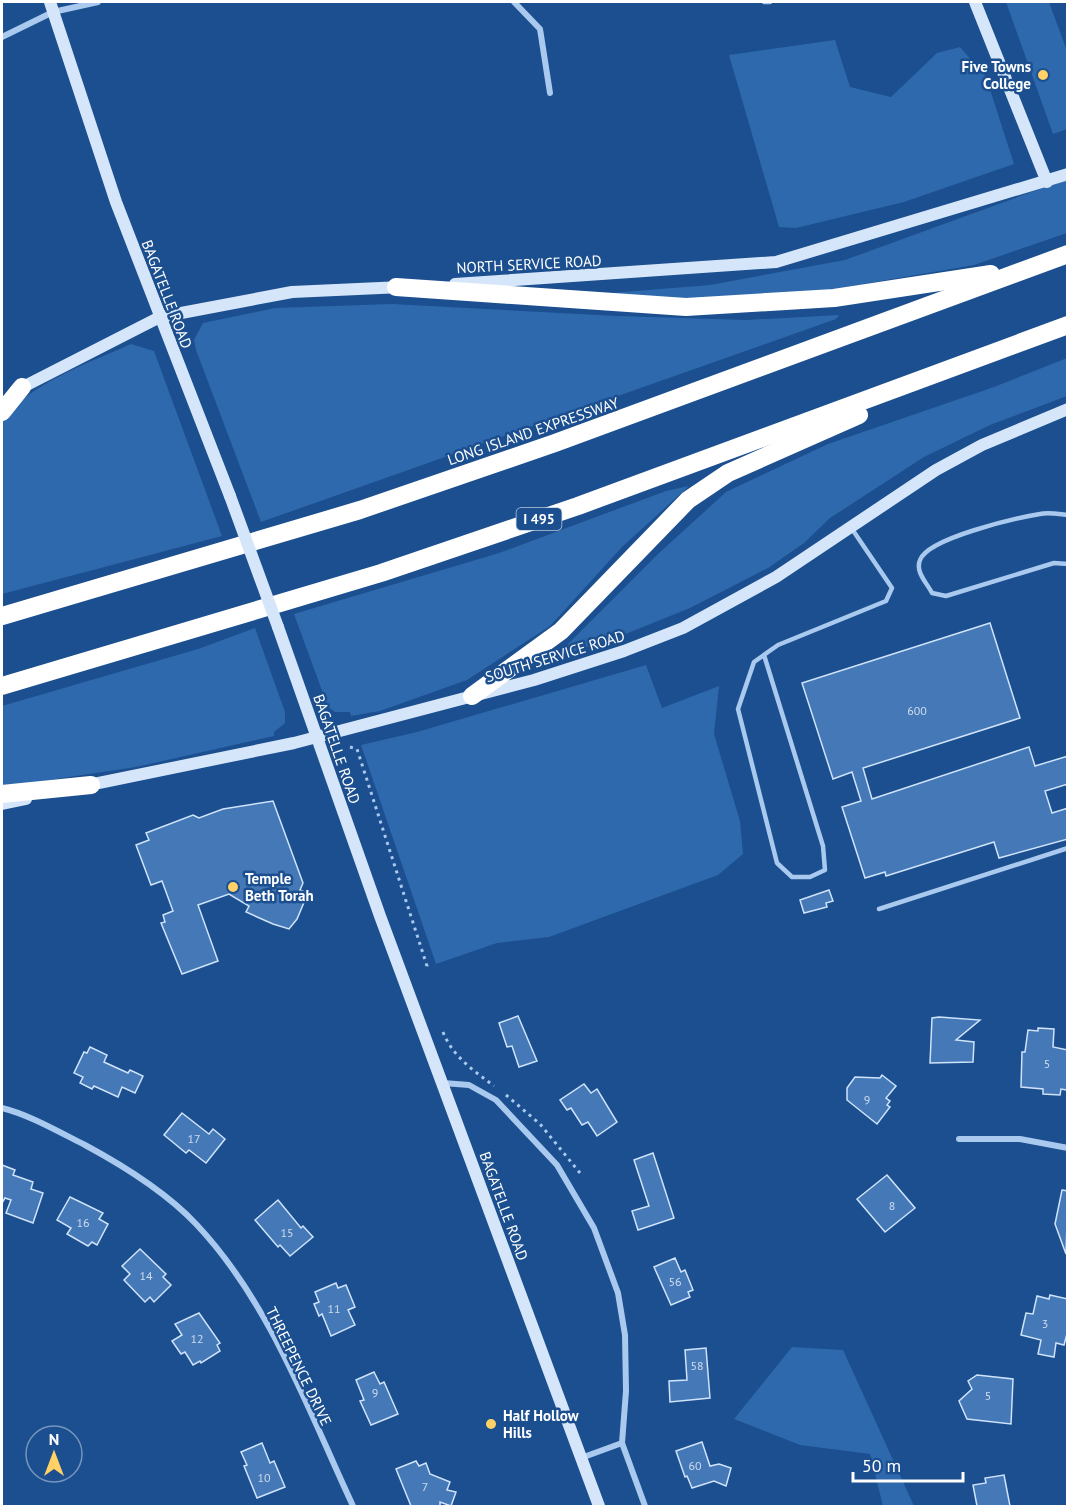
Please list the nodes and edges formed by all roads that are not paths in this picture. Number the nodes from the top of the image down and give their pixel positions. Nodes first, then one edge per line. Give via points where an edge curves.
1 (98, 2) edge
2 (514, 2) edge
3 (764, 2) edge
4 (770, 2) edge
5 (975, 2) edge
6 (51, 7) edge
7 (2, 37) edge
8 (550, 93) dead end
9 (1068, 174) edge
10 (1047, 182) junction
11 (1068, 254) edge
12 (1034, 267) junction
13 (396, 287) junction
14 (160, 317) junction
15 (1062, 327) edge
16 (22, 387) junction
17 (2, 400) edge
18 (1068, 409) edge
19 (2, 412) edge
20 (1068, 514) edge
21 (851, 527) junction
22 (1068, 564) edge
23 (2, 616) edge
24 (764, 655) junction
25 (2, 686) edge
26 (472, 696) junction
27 (318, 737) junction
28 (91, 785) junction
29 (2, 795) edge
30 (2, 804) edge
31 (1068, 848) edge
32 (879, 909) dead end
33 (443, 1083) junction
34 (2, 1108) edge
35 (959, 1139) dead end
36 (1068, 1148) edge
37 (622, 1443) junction
38 (581, 1458) junction
39 (353, 1506) edge
40 (599, 1506) edge
41 (645, 1506) edge

1 - 6 street
2 - 8 street via 540,29
3 - 4 lane
5 - 10 main road
6 - 7 street
6 - 14 main road, BAGATELLE ROAD via 103,164
9 - 10 main road, NORTH SERVICE ROAD
10 - 13 main road, NORTH SERVICE ROAD via 776,262
11 - 12 highway, LONG ISLAND EXPRESSWAY
12 - 13 highway via 834,298 686,307
12 - 23 highway, LONG ISLAND EXPRESSWAY via 566,439 360,510
13 - 14 main road, NORTH SERVICE ROAD via 292,292
14 - 16 main road, NORTH SERVICE ROAD
14 - 27 main road, BAGATELLE ROAD, bridge
15 - 25 highway, I 495 via 578,506 381,573
15 - 26 highway via 728,473 688,500 561,631
16 - 17 main road, NORTH SERVICE ROAD
16 - 19 highway
18 - 21 main road, SOUTH SERVICE ROAD via 982,445 936,470
20 - 22 lane via 1042,513 998,523 932,546 920,558 918,569 932,593 946,596 1054,563
21 - 24 lane via 892,588 886,601 778,645
21 - 26 main road, SOUTH SERVICE ROAD via 776,577 683,628 624,651
24 - 24 lane via 754,662 738,709 777,863 792,877 810,877 825,870 823,846
26 - 27 main road, SOUTH SERVICE ROAD
27 - 28 main road, SOUTH SERVICE ROAD
27 - 33 main road, BAGATELLE ROAD
28 - 29 highway
28 - 30 main road, SOUTH SERVICE ROAD
31 - 32 lane
33 - 37 street via 469,1085 496,1100 557,1165 594,1228 618,1293 625,1335
33 - 38 main road, BAGATELLE ROAD
34 - 39 street, THREEPENCE DRIVE via 97,1152 144,1181 195,1223 229,1263 269,1327
35 - 36 street via 1020,1139
37 - 38 street
37 - 41 street
38 - 40 main road, BAGATELLE ROAD

